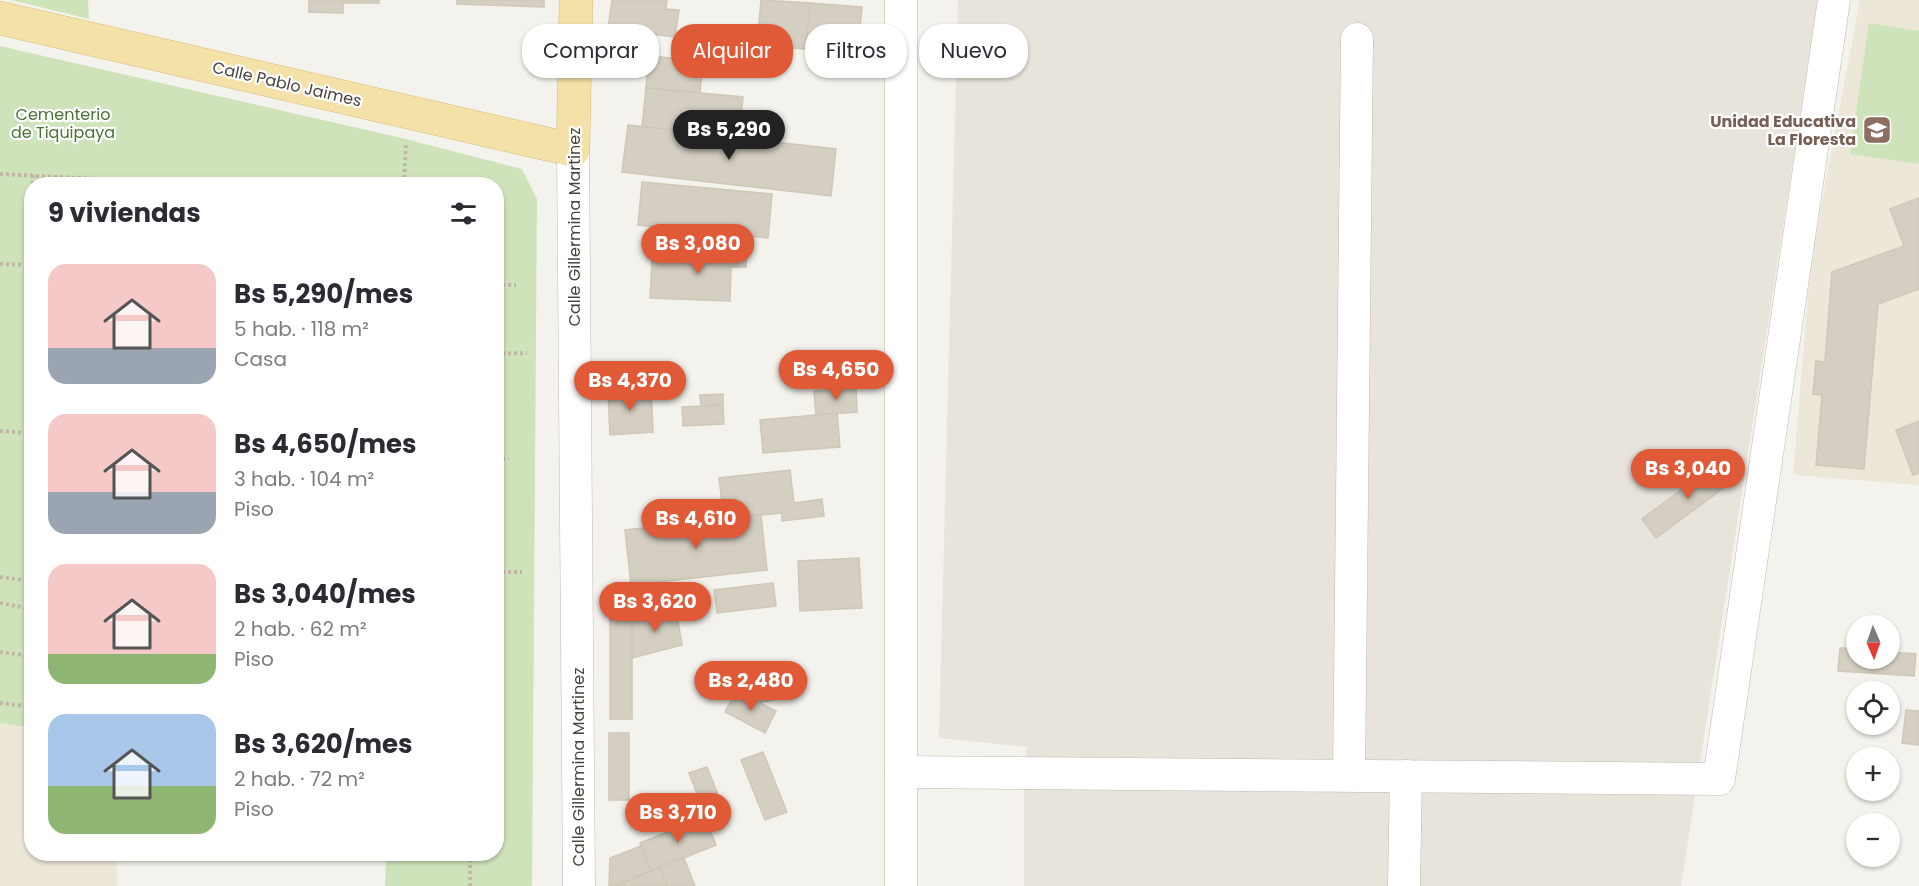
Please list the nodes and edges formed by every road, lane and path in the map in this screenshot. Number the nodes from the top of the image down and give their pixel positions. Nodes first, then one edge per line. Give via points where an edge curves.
1 (576, 0) edge
2 (901, 0) edge
3 (1834, 0) edge
4 (0, 18) edge
5 (1357, 39) dead end
6 (406, 112) junction
7 (573, 150) junction
8 (0, 174) edge
9 (33, 175) joint
10 (64, 177) edge
11 (404, 177) edge
12 (0, 264) edge
13 (24, 265) edge
14 (504, 285) edge
15 (516, 285) dead end
16 (527, 353) dead end
17 (504, 354) edge
18 (0, 431) edge
19 (24, 433) edge
20 (504, 459) edge
21 (509, 459) dead end
22 (504, 572) edge
23 (522, 572) dead end
24 (0, 577) edge
25 (24, 579) edge
26 (0, 603) edge
27 (24, 608) edge
28 (0, 652) edge
29 (24, 655) edge
30 (0, 703) edge
31 (24, 706) edge
32 (901, 772) junction
33 (1349, 775) junction
34 (1406, 776) junction
35 (470, 861) edge
36 (470, 886) edge
37 (579, 886) edge
38 (901, 886) edge
39 (1404, 886) edge

1 - 7 main road, Calle Gillermina Martinez
2 - 32 street
3 - 34 street via 1719,778
4 - 6 main road, Calle Pablo Jaimes
5 - 33 street
6 - 7 main road, Calle Pablo Jaimes
6 - 11 path
7 - 37 street, Calle Gillermina Martinez
8 - 9 path
9 - 10 path
12 - 13 path
14 - 15 path
16 - 17 path
18 - 19 path
20 - 21 path
22 - 23 path
24 - 25 path
26 - 27 path
28 - 29 path
30 - 31 path
32 - 33 street
32 - 38 street
33 - 34 street
34 - 39 street
35 - 36 path

